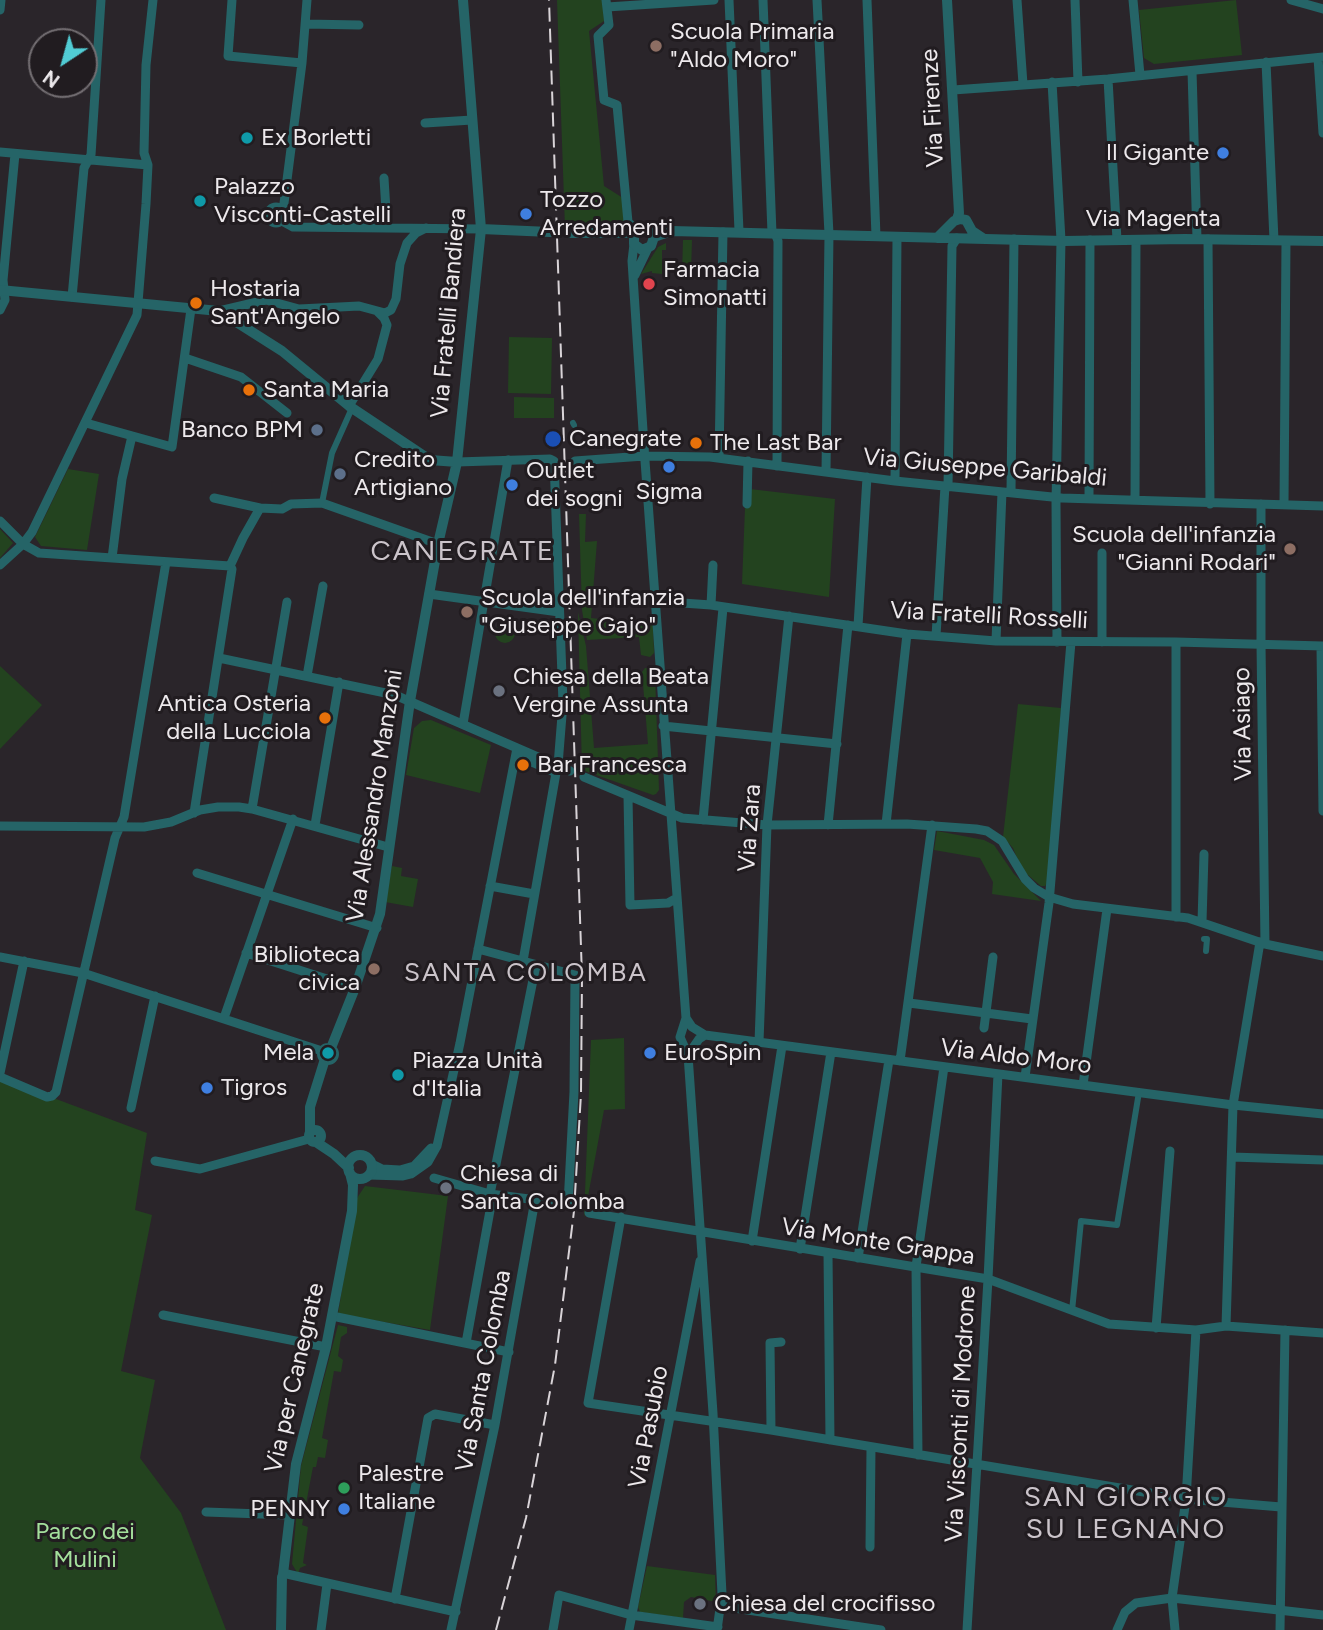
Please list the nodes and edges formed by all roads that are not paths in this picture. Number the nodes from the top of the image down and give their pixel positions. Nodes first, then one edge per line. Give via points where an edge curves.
1 (1, 0) edge
2 (101, 0) edge
3 (153, 0) edge
4 (232, 0) edge
5 (307, 0) edge
6 (463, 0) edge
7 (714, 0) edge
8 (729, 0) edge
9 (763, 0) edge
10 (817, 0) edge
11 (867, 0) edge
12 (947, 0) edge
13 (1017, 0) edge
14 (1075, 0) edge
15 (1133, 0) edge
16 (1291, 0) edge
17 (607, 4) edge
18 (1323, 9) edge
19 (0, 10) edge
20 (306, 24) junction
21 (359, 24) dead end
22 (1321, 58) edge
23 (1266, 62) junction
24 (302, 63) junction
25 (1192, 71) junction
26 (1140, 75) junction
27 (1108, 79) junction
28 (1052, 82) junction
29 (1078, 82) junction
30 (1023, 84) junction
31 (953, 90) junction
32 (472, 120) junction
33 (425, 123) dead end
34 (1323, 133) edge
35 (0, 152) edge
36 (15, 154) junction
37 (88, 160) junction
38 (148, 165) junction
39 (384, 178) dead end
40 (286, 193) junction
41 (274, 195) dead end
42 (283, 211) junction
43 (1196, 218) junction
44 (957, 219) junction
45 (282, 221) junction
46 (390, 227) junction
47 (426, 228) junction
48 (481, 229) junction
49 (550, 232) tunnel mouth
50 (723, 232) junction
51 (739, 232) junction
52 (570, 233) tunnel mouth
53 (829, 234) junction
54 (777, 235) junction
55 (640, 236) junction
56 (876, 236) junction
57 (961, 236) junction
58 (897, 237) junction
59 (937, 238) junction
60 (1014, 239) junction
61 (1185, 239) junction
62 (1202, 239) junction
63 (1061, 240) junction
64 (1090, 240) junction
65 (1117, 240) junction
66 (1136, 240) junction
67 (1280, 240) junction
68 (1323, 241) edge
69 (407, 243) junction
70 (648, 248) joint
71 (634, 277) junction
72 (2, 290) edge
73 (72, 297) junction
74 (139, 303) junction
75 (191, 309) junction
76 (0, 310) edge
77 (224, 312) junction
78 (378, 313) junction
79 (185, 358) junction
80 (350, 407) junction
81 (287, 412) dead end
82 (86, 423) junction
83 (132, 436) junction
84 (644, 456) junction
85 (719, 458) junction
86 (508, 460) junction
87 (575, 461) dead end
88 (748, 461) junction
89 (457, 462) junction
90 (777, 466) junction
91 (826, 472) junction
92 (867, 477) junction
93 (895, 481) junction
94 (946, 486) junction
95 (1006, 492) junction
96 (214, 498) dead end
97 (1089, 499) junction
98 (1056, 500) junction
99 (1135, 500) junction
100 (322, 503) junction
101 (747, 504) dead end
102 (1210, 504) junction
103 (1261, 504) junction
104 (1284, 505) junction
105 (1323, 506) edge
106 (260, 508) junction
107 (0, 521) edge
108 (23, 544) junction
109 (438, 544) junction
110 (1102, 553) dead end
111 (112, 558) junction
112 (166, 562) junction
113 (0, 565) edge
114 (713, 565) dead end
115 (230, 566) junction
116 (323, 586) dead end
117 (429, 594) junction
118 (654, 601) junction
119 (287, 602) dead end
120 (484, 603) junction
121 (711, 606) junction
122 (723, 608) junction
123 (559, 612) junction
124 (789, 616) junction
125 (853, 626) junction
126 (907, 634) junction
127 (936, 636) junction
128 (996, 641) junction
129 (1057, 642) junction
130 (1071, 642) junction
131 (1102, 642) junction
132 (1176, 642) junction
133 (1261, 644) junction
134 (1322, 646) edge
135 (219, 658) junction
136 (275, 670) junction
137 (307, 676) junction
138 (338, 682) junction
139 (410, 701) junction
140 (463, 724) junction
141 (663, 726) junction
142 (711, 732) junction
143 (776, 738) junction
144 (836, 744) junction
145 (516, 751) junction
146 (558, 765) junction
147 (570, 771) dead end
148 (584, 777) dead end
149 (628, 796) junction
150 (252, 809) junction
151 (1323, 811) edge
152 (194, 813) junction
153 (671, 814) junction
154 (293, 819) junction
155 (703, 820) junction
156 (886, 824) junction
157 (315, 825) junction
158 (767, 825) junction
159 (828, 825) junction
160 (932, 825) junction
161 (0, 826) edge
162 (119, 827) junction
163 (388, 847) junction
164 (1204, 854) dead end
165 (197, 873) dead end
166 (490, 886) junction
167 (267, 894) junction
168 (534, 894) junction
169 (1049, 897) junction
170 (674, 902) junction
171 (1107, 909) junction
172 (1176, 917) junction
173 (1202, 922) junction
174 (377, 928) junction
175 (1204, 939) dead end
176 (1262, 943) junction
177 (478, 950) junction
178 (1206, 951) dead end
179 (246, 953) junction
180 (1323, 956) edge
181 (0, 957) edge
182 (993, 957) dead end
183 (24, 961) junction
184 (523, 961) junction
185 (536, 965) junction
186 (84, 973) junction
187 (355, 988) junction
188 (155, 996) junction
189 (909, 1003) junction
190 (986, 1013) junction
191 (224, 1018) junction
192 (1032, 1019) junction
193 (984, 1028) dead end
194 (694, 1032) junction
195 (759, 1042) junction
196 (782, 1046) junction
197 (831, 1052) junction
198 (326, 1053) junction
199 (688, 1055) junction
200 (888, 1060) junction
201 (900, 1061) junction
202 (944, 1067) junction
203 (998, 1074) junction
204 (0, 1075) edge
205 (1025, 1077) junction
206 (1083, 1085) junction
207 (1139, 1092) junction
208 (1233, 1105) junction
209 (131, 1108) dead end
210 (1323, 1114) edge
211 (315, 1136) junction
212 (1170, 1151) dead end
213 (1232, 1157) junction
214 (1323, 1160) edge
215 (155, 1161) dead end
216 (351, 1166) junction
217 (368, 1172) junction
218 (434, 1178) dead end
219 (491, 1194) junction
220 (353, 1199) junction
221 (535, 1200) junction
222 (589, 1213) dead end
223 (621, 1217) junction
224 (701, 1232) junction
225 (752, 1241) junction
226 (800, 1249) junction
227 (828, 1254) junction
228 (858, 1258) junction
229 (916, 1267) junction
230 (988, 1279) junction
231 (1072, 1311) junction
232 (163, 1315) dead end
233 (332, 1316) junction
234 (1226, 1326) junction
235 (1156, 1328) junction
236 (1196, 1330) junction
237 (1285, 1330) junction
238 (1323, 1333) edge
239 (781, 1342) dead end
240 (466, 1343) junction
241 (326, 1348) junction
242 (509, 1352) junction
243 (670, 1416) junction
244 (714, 1422) junction
245 (495, 1425) junction
246 (771, 1430) junction
247 (830, 1440) junction
248 (872, 1448) junction
249 (918, 1455) junction
250 (978, 1464) junction
251 (1186, 1499) junction
252 (1282, 1507) junction
253 (206, 1511) dead end
254 (289, 1515) junction
255 (870, 1547) dead end
256 (286, 1576) junction
257 (327, 1584) junction
258 (1172, 1598) junction
259 (395, 1599) junction
260 (720, 1606) junction
261 (1280, 1609) junction
262 (456, 1612) junction
263 (631, 1615) junction
264 (1323, 1615) edge
265 (829, 1626) edge
266 (717, 1629) edge
267 (281, 1630) edge
268 (321, 1630) edge
269 (451, 1630) edge
270 (553, 1630) edge
271 (629, 1630) edge
272 (881, 1630) edge
273 (967, 1630) edge
274 (1116, 1630) edge
275 (1175, 1630) edge
276 (1280, 1630) edge

1 - 19 street
2 - 37 street
3 - 38 street via 146,65 144,153
4 - 24 street via 228,56
5 - 20 street
6 - 32 street, Via Fratelli Bandiera
7 - 17 street
8 - 51 street
9 - 54 street
10 - 53 street
11 - 56 street
12 - 31 street, Via Firenze
13 - 30 street
14 - 29 street
15 - 26 street
16 - 18 street
17 - 55 street via 609,25 597,36 604,100 617,105 628,222
20 - 21 street
20 - 24 street
22 - 23 street
22 - 34 street
23 - 25 street
23 - 67 street
24 - 40 street
25 - 26 street
25 - 43 street
26 - 27 street
27 - 29 street
27 - 65 street
28 - 29 street
28 - 30 street
28 - 63 street
30 - 31 street
31 - 44 street, Via Firenze
32 - 33 street
32 - 48 street, Via Fratelli Bandiera
35 - 36 street
36 - 37 street
36 - 72 street
37 - 38 street
37 - 73 street
38 - 74 street
39 - 46 street
40 - 41 street
40 - 42 street
42 - 45 street
42 - 45 street via 274,208 268,215 275,223
43 - 61 street
43 - 62 street
44 - 57 street via 951,231
44 - 57 street, Via Magenta via 968,223
44 - 59 street
45 - 46 street via 293,227
46 - 47 street
46 - 69 street via 403,231
47 - 48 street
47 - 69 street
48 - 49 street
48 - 89 street, Via Fratelli Bandiera
50 - 51 street
50 - 55 street
50 - 85 street
51 - 54 street
52 - 55 street
53 - 54 street
53 - 56 street
53 - 91 street
54 - 90 street
55 - 70 street via 653,244
55 - 71 street
56 - 58 street
57 - 59 street
57 - 60 street, Via Magenta
57 - 94 street via 952,246
58 - 59 street
58 - 93 street
60 - 63 street, Via Magenta
60 - 95 street
61 - 62 street, Via Magenta
61 - 66 street, Via Magenta
62 - 67 street, Via Magenta
62 - 102 street
63 - 64 street, Via Magenta
63 - 98 street
64 - 65 street, Via Magenta
64 - 97 street
65 - 66 street, Via Magenta
66 - 99 street
67 - 68 street, Via Magenta
67 - 104 street
69 - 78 street via 396,299 391,310
70 - 71 street
71 - 84 street
72 - 73 street
72 - 76 street via 5,300
73 - 74 street
74 - 75 street
74 - 82 street
75 - 77 street
75 - 79 street
77 - 78 street via 266,300 299,309 359,306
77 - 80 street via 282,351
78 - 80 street via 387,325 378,359
79 - 81 street via 241,377
79 - 83 street via 172,447
80 - 89 street via 430,460
80 - 100 street via 332,453
82 - 83 street
82 - 108 street
83 - 111 street
84 - 85 street, Via Giuseppe Garibaldi
84 - 87 street, Via Giuseppe Garibaldi
84 - 118 street
85 - 88 street, Via Giuseppe Garibaldi
86 - 89 street
86 - 120 street
86 - 123 street via 554,461
88 - 90 street, Via Giuseppe Garibaldi
88 - 101 street
89 - 109 street, Via Fratelli Bandiera
90 - 91 street, Via Giuseppe Garibaldi
91 - 92 street, Via Giuseppe Garibaldi
92 - 93 street, Via Giuseppe Garibaldi
92 - 125 street
93 - 94 street, Via Giuseppe Garibaldi
94 - 95 street, Via Giuseppe Garibaldi
94 - 127 street
95 - 98 street, Via Giuseppe Garibaldi
95 - 128 street
96 - 106 street
97 - 98 street, Via Giuseppe Garibaldi
97 - 99 street, Via Giuseppe Garibaldi
98 - 129 street
99 - 102 street, Via Giuseppe Garibaldi
100 - 106 street
100 - 109 street
102 - 103 street, Via Giuseppe Garibaldi
103 - 104 street, Via Giuseppe Garibaldi
103 - 133 street, Via Asiago
104 - 105 street, Via Giuseppe Garibaldi
106 - 115 street
107 - 108 street
108 - 111 street via 39,553
108 - 113 street
109 - 117 street, Via Alessandro Manzoni
110 - 131 street
111 - 112 street
112 - 115 street
112 - 162 street
114 - 121 street
115 - 135 street
116 - 137 street
117 - 120 street
117 - 139 street, Via Alessandro Manzoni
118 - 121 street, Via Fratelli Rosselli
118 - 141 street
119 - 136 street
120 - 123 street
120 - 140 street
121 - 122 street, Via Fratelli Rosselli
122 - 124 street, Via Fratelli Rosselli
122 - 142 street
123 - 146 street via 562,703
124 - 125 street, Via Fratelli Rosselli
124 - 143 street, Via Zara
125 - 126 street, Via Fratelli Rosselli
125 - 144 street
126 - 127 street, Via Fratelli Rosselli
126 - 156 street
127 - 128 street, Via Fratelli Rosselli
128 - 129 street, Via Fratelli Rosselli
129 - 130 street, Via Fratelli Rosselli
130 - 131 street, Via Fratelli Rosselli
130 - 169 street
131 - 132 street, Via Fratelli Rosselli
132 - 133 street, Via Fratelli Rosselli
132 - 172 street
133 - 134 street, Via Fratelli Rosselli
133 - 176 street, Via Asiago
134 - 151 street
135 - 136 street
135 - 152 street
136 - 137 street
136 - 150 street
137 - 138 street
138 - 139 street
138 - 157 street
139 - 140 street
139 - 163 street, Via Alessandro Manzoni
140 - 145 street
141 - 142 street
141 - 153 street
142 - 143 street
142 - 155 street
143 - 144 street
143 - 158 street, Via Zara
144 - 159 street
145 - 146 street
145 - 166 street
145 - 168 street via 556,773
146 - 147 street
148 - 149 street
149 - 153 street
149 - 170 street via 630,905
150 - 152 street via 218,807
150 - 154 street
152 - 162 street via 153,826
153 - 155 street
153 - 170 street
154 - 157 street
154 - 167 street
155 - 158 street
156 - 159 street
156 - 160 street
157 - 163 street
158 - 159 street
158 - 195 street, Via Zara
160 - 169 street via 987,831 1007,847 1025,879
160 - 189 street
161 - 162 street
162 - 186 street
163 - 174 street, Via Alessandro Manzoni
164 - 173 street
165 - 167 street
166 - 168 street
166 - 177 street
167 - 174 street
167 - 179 street
168 - 184 street
169 - 171 street
169 - 192 street
170 - 194 street
171 - 172 street
171 - 206 street
172 - 173 street
173 - 176 street
174 - 187 street, Via Alessandro Manzoni
175 - 178 street
176 - 180 street
176 - 208 street, Via Asiago
177 - 184 street
177 - 217 street via 433,1154 402,1176
179 - 187 street
179 - 191 street
181 - 183 street
182 - 190 street
183 - 186 street
183 - 204 street
184 - 185 street
185 - 219 street
185 - 221 street via 575,975 568,1204
186 - 188 street
186 - 204 street via 56,1092 47,1097
187 - 198 street, Via Alessandro Manzoni
188 - 191 street
188 - 209 street
189 - 190 street
189 - 201 street
190 - 192 street
190 - 193 street
191 - 198 street
192 - 205 street
194 - 195 street, Via Aldo Moro
194 - 199 street
194 - 199 street via 680,1037
195 - 196 street, Via Aldo Moro
196 - 197 street, Via Aldo Moro
196 - 225 street
197 - 200 street, Via Aldo Moro
197 - 226 street
198 - 211 street, Via Alessandro Manzoni via 310,1107
199 - 224 street
200 - 201 street, Via Aldo Moro
200 - 228 street
201 - 202 street, Via Aldo Moro
202 - 203 street, Via Aldo Moro
202 - 229 street
203 - 205 street, Via Aldo Moro
203 - 230 street, Via Visconti di Modrone
205 - 206 street, Via Aldo Moro
206 - 207 street, Via Aldo Moro
207 - 208 street, Via Aldo Moro
207 - 231 street via 1117,1225 1081,1221
208 - 210 street, Via Aldo Moro
208 - 213 street, Via Asiago
211 - 215 street via 200,1169
211 - 216 street
212 - 235 street
213 - 214 street
213 - 234 street, Via Asiago
216 - 217 street via 358,1179
216 - 217 street via 366,1157
216 - 220 street, Via per Canegrate
217 - 220 street, Via per Canegrate
218 - 219 street
219 - 221 street
219 - 240 street
220 - 233 street, Via per Canegrate
221 - 242 street, Via Santa Colomba
222 - 223 street, Via Monte Grappa
223 - 224 street, Via Monte Grappa
223 - 243 street via 588,1402
224 - 225 street, Via Monte Grappa
224 - 243 street, Via Pasubio via 699,1268
224 - 244 street
225 - 226 street, Via Monte Grappa
226 - 227 street, Via Monte Grappa
227 - 228 street, Via Monte Grappa
227 - 247 street
228 - 229 street, Via Monte Grappa
229 - 230 street, Via Monte Grappa
229 - 249 street
230 - 231 street, Via Monte Grappa
230 - 250 street, Via Visconti di Modrone
231 - 235 street, Via Monte Grappa via 1109,1324
232 - 241 street
233 - 240 street
233 - 241 street, Via per Canegrate
234 - 236 street, Via Monte Grappa
234 - 237 street, Via Monte Grappa
235 - 236 street, Via Monte Grappa
236 - 251 street
237 - 238 street, Via Monte Grappa
237 - 252 street
239 - 246 street via 770,1343
240 - 242 street
241 - 254 street, Via per Canegrate via 296,1464
242 - 245 street, Via Santa Colomba
243 - 244 street
243 - 263 street, Via Pasubio
244 - 246 street
244 - 260 street
245 - 259 street via 435,1414 428,1418
245 - 262 street, Via Santa Colomba
246 - 247 street
247 - 248 street
248 - 249 street
248 - 255 street
249 - 250 street
250 - 251 street
250 - 273 street, Via Visconti di Modrone
251 - 252 street
251 - 258 street
252 - 261 street
253 - 254 street
254 - 256 street, Via per Canegrate
256 - 257 street
256 - 267 street, Via per Canegrate
257 - 259 street
257 - 268 street
258 - 261 street
258 - 274 street via 1136,1603
258 - 275 street
259 - 262 street
260 - 265 street
260 - 266 street
261 - 264 street
261 - 276 street
262 - 269 street, Via Santa Colomba
263 - 266 street
263 - 270 street via 559,1595
263 - 271 street, Via Pasubio
265 - 272 street

